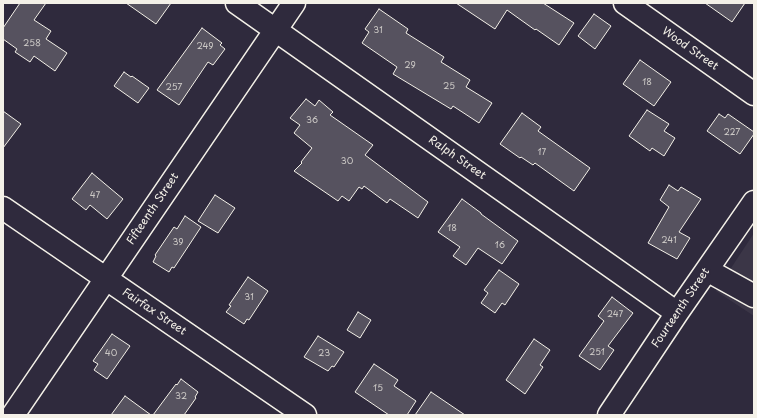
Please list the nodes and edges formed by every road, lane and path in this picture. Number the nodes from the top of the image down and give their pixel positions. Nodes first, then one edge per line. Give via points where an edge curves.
1 (237, 3) edge
2 (294, 3) edge
3 (625, 3) edge
4 (275, 29) junction
5 (754, 94) edge
6 (754, 202) edge
7 (3, 208) edge
8 (707, 270) junction
9 (105, 279) junction
10 (754, 296) edge
11 (677, 313) junction
12 (12, 415) edge
13 (305, 415) edge
14 (609, 415) edge

1 - 4 street, Ralph Street
2 - 4 street, Fifteenth Street
3 - 5 street, Wood Street
4 - 9 street, Fifteenth Street
4 - 11 street, Ralph Street
6 - 8 street, Fourteenth Street
7 - 9 street, Fairfax Street
8 - 10 street
8 - 11 street, Fourteenth Street
9 - 12 street, Fifteenth Street
9 - 13 street, Fairfax Street
11 - 14 street, Fourteenth Street

